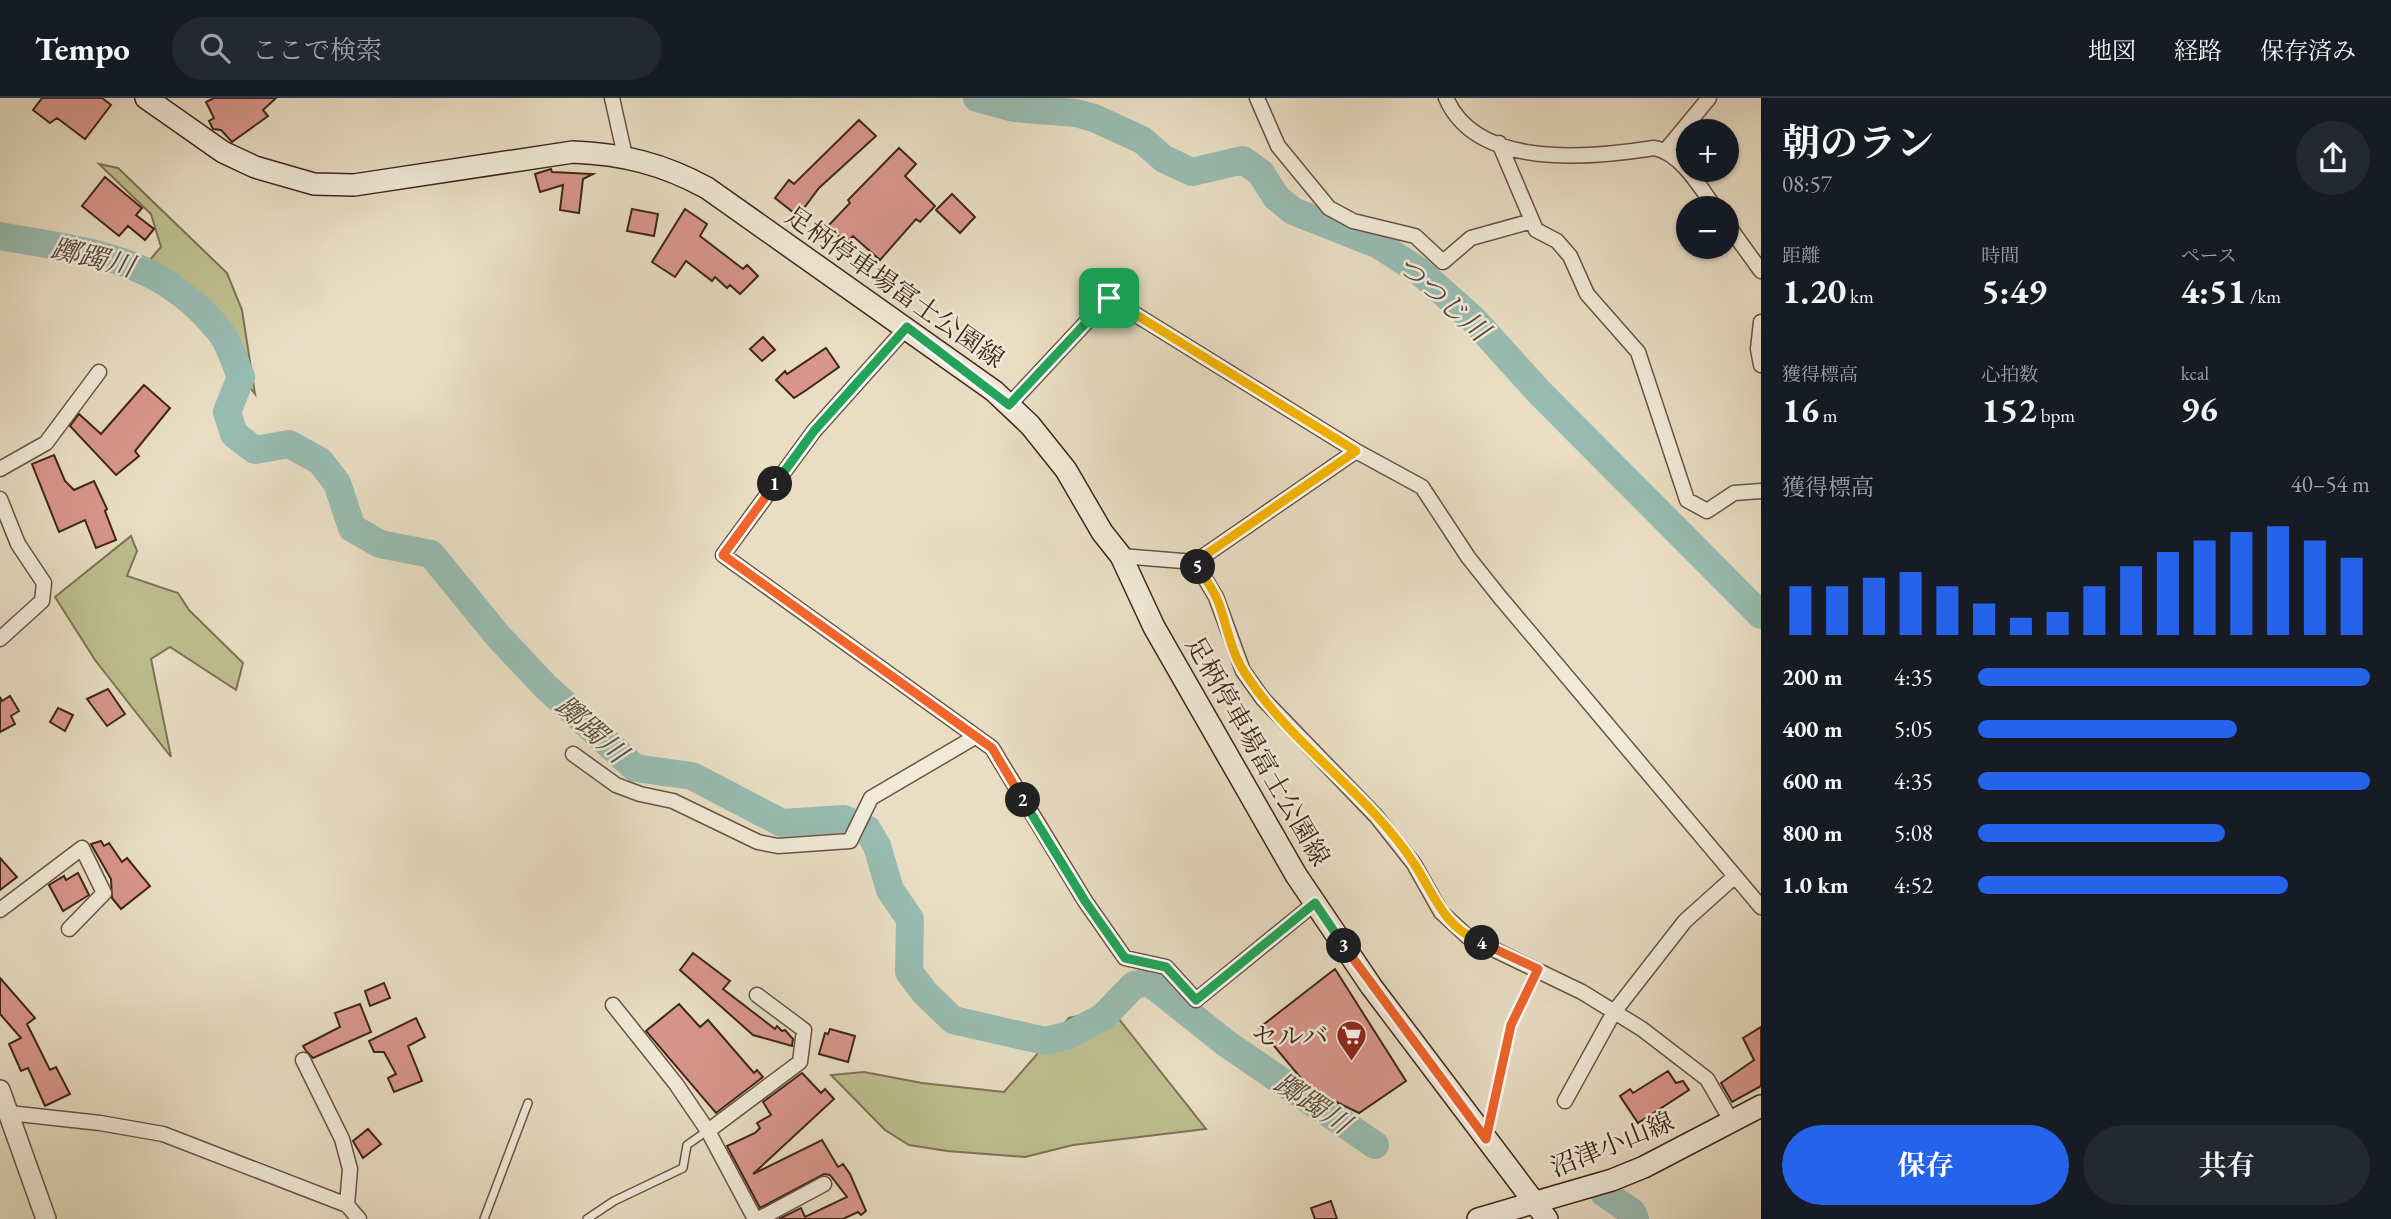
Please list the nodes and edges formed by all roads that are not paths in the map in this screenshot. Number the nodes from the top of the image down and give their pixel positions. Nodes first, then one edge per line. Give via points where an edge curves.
1 (612, 98) edge
2 (1257, 98) edge
3 (1446, 98) edge
4 (1709, 98) edge
5 (155, 101) edge
6 (1499, 143) junction
7 (1666, 149) junction
8 (625, 156) junction
9 (1707, 196) edge
10 (1532, 221) junction
11 (1739, 241) edge
12 (1761, 271) edge
13 (1761, 322) edge
14 (907, 327) junction
15 (1761, 365) edge
16 (99, 372) dead end
17 (1009, 405) junction
18 (1356, 451) junction
19 (0, 469) edge
20 (1761, 491) edge
21 (0, 499) edge
22 (1121, 556) junction
23 (1195, 562) junction
24 (0, 639) edge
25 (975, 737) junction
26 (573, 754) dead end
27 (1734, 877) junction
28 (1315, 903) junction
29 (1761, 907) edge
30 (0, 910) edge
31 (69, 929) dead end
32 (1538, 969) junction
33 (757, 995) dead end
34 (613, 1005) dead end
35 (1614, 1012) junction
36 (303, 1060) dead end
37 (0, 1090) edge
38 (1565, 1101) dead end
39 (528, 1102) dead end
40 (1761, 1106) edge
41 (9, 1113) junction
42 (1732, 1122) junction
43 (708, 1131) junction
44 (1486, 1139) junction
45 (824, 1184) dead end
46 (347, 1205) junction
47 (1541, 1211) edge
48 (46, 1219) edge
49 (359, 1219) edge
50 (484, 1219) edge
51 (587, 1219) edge
52 (757, 1219) edge
53 (1478, 1219) edge

1 - 8 street
2 - 10 street via 1278,146 1329,208 1353,222 1415,236 1443,262 1471,238
3 - 6 street via 1464,125
4 - 7 street
5 - 8 main road, 足柄停車場富士公園線 via 223,152 255,167 314,184 354,185 573,152
6 - 7 street via 1539,155 1579,158
6 - 10 street
7 - 9 street
8 - 14 main road, 足柄停車場富士公園線 via 659,164 707,188
10 - 20 street via 1536,230 1557,241 1570,256 1587,294 1638,352 1687,500 1707,511 1734,493
11 - 12 street
13 - 15 street
14 - 17 main road, 足柄停車場富士公園線
14 - 25 street via 814,431 723,555
16 - 19 street via 46,443
17 - 18 street via 1109,298
17 - 22 main road, 足柄停車場富士公園線 via 1066,470
18 - 23 street
18 - 27 street via 1422,487 1499,596
21 - 24 street via 18,544 44,583 42,601
22 - 23 street
22 - 28 main road, 足柄停車場富士公園線 via 1199,709
23 - 32 street via 1216,597 1244,671 1264,699 1376,816 1415,864 1441,912 1468,937
25 - 26 street via 871,798 850,841 778,846 758,842 673,801 616,785
25 - 28 street via 992,748 1125,958 1166,967 1196,1000
27 - 29 street
27 - 35 street via 1685,921
28 - 44 main road, 足柄停車場富士公園線
30 - 31 street via 82,848 104,893
32 - 35 street
32 - 44 lane via 1511,1025
33 - 43 street via 804,1030 800,1062
34 - 43 street
35 - 38 street
35 - 42 street via 1707,1079
36 - 46 street via 342,1139 350,1169
37 - 41 street
39 - 50 lane
40 - 42 main road, 沼津小山線
41 - 46 street via 163,1134
41 - 48 street
42 - 47 main road, 沼津小山線 via 1644,1167
43 - 51 lane via 687,1145 683,1168
43 - 52 street
44 - 47 main road, 足柄停車場富士公園線
45 - 52 street
46 - 49 street
47 - 53 main road, 沼津小山線

